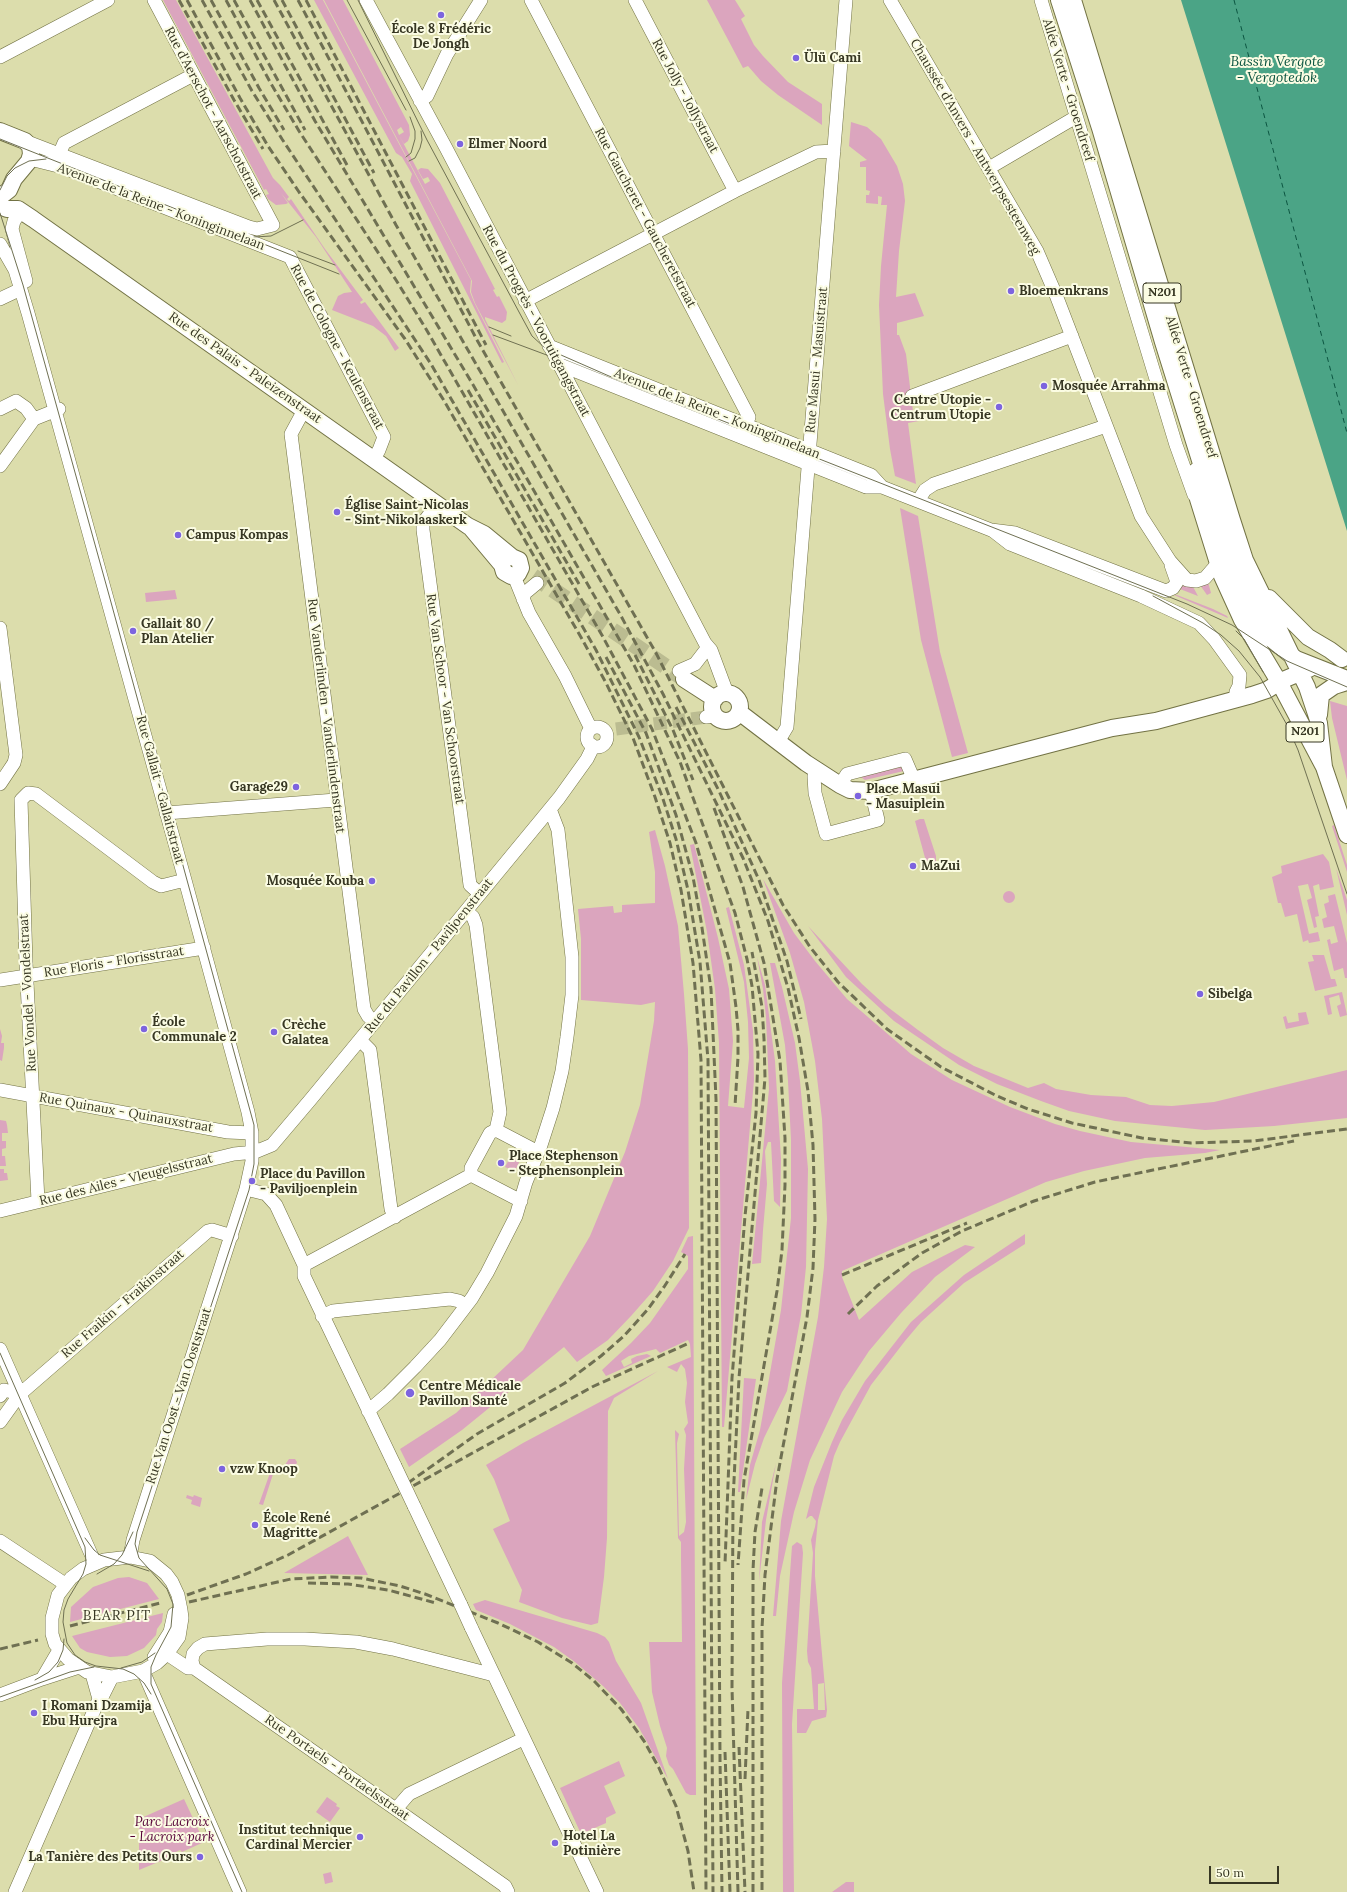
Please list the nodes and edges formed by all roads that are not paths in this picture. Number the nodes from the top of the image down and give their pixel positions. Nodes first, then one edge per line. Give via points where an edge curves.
1 (108, 0) edge
2 (154, 0) edge
3 (366, 0) edge
4 (482, 0) edge
5 (531, 0) edge
6 (635, 0) edge
7 (846, 0) edge
8 (890, 0) edge
9 (1041, 0) edge
10 (1059, 0) edge
11 (1073, 0) edge
12 (0, 58) edge
13 (193, 74) junction
14 (420, 101) junction
15 (1076, 117) junction
16 (0, 131) edge
17 (25, 141) junction
18 (834, 151) junction
19 (30, 159) junction
20 (56, 159) junction
21 (989, 168) junction
22 (735, 191) junction
23 (4, 193) edge
24 (0, 206) edge
25 (20, 210) junction
26 (273, 225) joint
27 (654, 234) junction
28 (0, 244) edge
29 (290, 258) joint
30 (24, 285) junction
31 (0, 300) edge
32 (525, 301) junction
33 (1072, 336) junction
34 (549, 346) junction
35 (558, 364) junction
36 (912, 396) dead end
37 (0, 409) edge
38 (57, 410) junction
39 (304, 410) junction
40 (34, 419) junction
41 (1106, 426) junction
42 (744, 431) junction
43 (809, 451) junction
44 (1197, 451) junction
45 (374, 459) junction
46 (810, 464) junction
47 (0, 466) edge
48 (882, 487) junction
49 (1198, 499) junction
50 (918, 501) junction
51 (437, 504) junction
52 (991, 530) junction
53 (1218, 563) junction
54 (520, 571) junction
55 (1180, 577) junction
56 (1256, 584) junction
57 (523, 599) junction
58 (0, 628) edge
59 (1275, 635) junction
60 (705, 647) junction
61 (1292, 656) junction
62 (1345, 660) edge
63 (1316, 666) junction
64 (1300, 673) junction
65 (682, 675) joint
66 (1347, 679) edge
67 (1347, 682) edge
68 (1283, 686) junction
69 (1236, 692) junction
70 (721, 696) junction
71 (736, 716) junction
72 (1319, 723) junction
73 (1112, 728) junction
74 (591, 729) junction
75 (771, 742) junction
76 (592, 745) junction
77 (1322, 748) junction
78 (1324, 767) junction
79 (4, 770) edge
80 (814, 776) junction
81 (912, 782) junction
82 (0, 784) edge
83 (840, 785) junction
84 (872, 792) junction
85 (336, 800) junction
86 (550, 809) junction
87 (166, 813) junction
88 (1347, 835) edge
89 (185, 880) junction
90 (480, 894) junction
91 (466, 911) junction
92 (204, 948) junction
93 (28, 975) junction
94 (0, 980) edge
95 (375, 1022) junction
96 (360, 1040) junction
97 (0, 1090) edge
98 (33, 1096) junction
99 (496, 1130) junction
100 (252, 1133) junction
101 (538, 1152) junction
102 (252, 1153) junction
103 (471, 1175) junction
104 (246, 1189) junction
105 (38, 1201) junction
106 (520, 1201) junction
107 (0, 1211) edge
108 (395, 1217) junction
109 (232, 1236) junction
110 (304, 1265) junction
111 (466, 1306) junction
112 (322, 1316) junction
113 (0, 1349) edge
114 (20, 1394) junction
115 (0, 1396) edge
116 (368, 1411) junction
117 (0, 1422) edge
118 (0, 1541) edge
119 (112, 1558) junction
120 (135, 1558) junction
121 (95, 1563) junction
122 (158, 1577) junction
123 (65, 1584) junction
124 (59, 1650) junction
125 (167, 1654) junction
126 (79, 1667) junction
127 (194, 1668) junction
128 (143, 1671) junction
129 (92, 1674) junction
130 (494, 1675) junction
131 (112, 1677) junction
132 (42, 1679) junction
133 (0, 1695) edge
134 (99, 1699) junction
135 (523, 1739) junction
136 (396, 1809) junction
137 (507, 1889) edge
138 (16, 1892) edge
139 (240, 1892) edge
140 (597, 1892) edge

1 - 12 street
2 - 13 street, Rue d'Aerschot - Aarschotstraat
3 - 14 street, Rue du Progrès - Vooruitgangstraat
4 - 14 street via 447,54 427,96
5 - 27 street, Rue Gaucheret - Gaucheretstraat
6 - 22 street, Rue Jolly - Jollystraat
7 - 18 street, Rue Masui - Masuistraat
8 - 21 street, Chaussée d'Anvers - Antwerpsesteenweg
9 - 15 street, Allée Verte - Groendreef
10 - 44 main road, Allée Verte - Groendreef / N201
11 - 56 main road, Allée Verte - Groendreef / N201 via 1232,520
13 - 20 street via 64,143
13 - 26 street, Rue d'Aerschot - Aarschotstraat
14 - 32 street, Rue du Progrès - Vooruitgangstraat
15 - 21 street
15 - 49 street, Allée Verte - Groendreef via 1176,445
16 - 17 main road
17 - 19 main road via 31,149
17 - 20 street, Avenue de la Reine - Koninginnelaan
18 - 22 street via 816,152
18 - 43 street, Rue Masui - Masuistraat
19 - 20 street, Avenue de la Reine - Koninginnelaan
19 - 23 main road
20 - 26 street, Avenue de la Reine - Koninginnelaan via 249,227 257,229
20 - 29 street, Avenue de la Reine - Koninginnelaan
21 - 33 street, Chaussée d'Anvers - Antwerpsesteenweg via 1036,251
22 - 27 street
23 - 25 main road
24 - 25 main road
25 - 30 street via 12,229
25 - 39 main road, Rue des Palais - Paleizenstraat
27 - 32 street
27 - 42 street, Rue Gaucheret - Gaucheretstraat via 749,417
28 - 30 street
29 - 45 street, Rue de Cologne - Keulenstraat via 384,437
30 - 31 street
30 - 38 street, Rue Gallait - Gallaitstraat via 57,394
32 - 34 street, Rue du Progrès - Vooruitgangstraat
33 - 36 street
33 - 41 street, Chaussée d'Anvers - Antwerpsesteenweg
34 - 35 street, Rue du Progrès - Vooruitgangstraat
34 - 42 street, Avenue de la Reine - Koninginnelaan
35 - 42 street, Avenue de la Reine - Koninginnelaan
35 - 60 street, Rue du Progrès - Vooruitgangstraat
37 - 40 street via 16,401 26,408
38 - 40 street
38 - 87 street, Rue Gallait - Gallaitstraat via 60,429
39 - 45 main road, Rue des Palais - Paleizenstraat
39 - 85 street, Rue Vanderlinden - Vanderlindenstraat via 291,434
40 - 47 street
41 - 50 street via 934,484 925,490
41 - 55 street, Chaussée d'Anvers - Antwerpsesteenweg via 1141,516 1170,561 1173,574
42 - 43 street, Avenue de la Reine - Koninginnelaan
42 - 46 street, Avenue de la Reine - Koninginnelaan
43 - 46 street, Rue Masui - Masuistraat
43 - 48 street, Avenue de la Reine - Koninginnelaan via 871,475
44 - 49 main road, Allée Verte - Groendreef / N201
44 - 59 main road, N201 via 1234,569 1257,618
45 - 51 main road, Rue des Palais - Paleizenstraat
46 - 48 street, Avenue de la Reine - Koninginnelaan via 866,487
46 - 75 street, Rue Masui - Masuistraat via 801,544 788,727
48 - 50 street, Avenue de la Reine - Koninginnelaan
49 - 53 main road, Allée Verte - Groendreef / N201
50 - 52 street, Avenue de la Reine - Koninginnelaan
51 - 54 main road, Rue des Palais - Paleizenstraat via 471,528
51 - 90 street, Rue Van Schoor - Van Schoorstraat via 424,523 423,530 470,885
52 - 55 street, Avenue de la Reine - Koninginnelaan via 1015,533 1166,592 1173,588
52 - 69 street, Avenue de la Reine - Koninginnelaan via 1010,544 1141,596 1199,623 1214,638 1240,676 1240,686
53 - 55 street via 1205,578 1196,581
53 - 68 main road, Allée Verte - Groendreef / N201 via 1242,620
54 - 57 street
54 - 57 street via 525,593
56 - 59 main road, Allée Verte - Groendreef / N201
56 - 62 main road via 1295,626
57 - 74 street
58 - 79 street via 16,755 14,763
59 - 61 main road
60 - 65 street via 695,664
60 - 70 street, Rue du Progrès - Vooruitgangstraat via 711,650
61 - 62 main road via 1307,650
61 - 63 main road
61 - 64 main road, N201
61 - 68 main road via 1285,665
63 - 64 main road
63 - 66 main road
64 - 68 main road
64 - 72 main road, N201
65 - 70 main road
67 - 72 main road via 1334,686 1321,695
68 - 69 main road via 1266,679
68 - 73 main road via 1156,721
68 - 77 main road, N201 via 1293,687
68 - 78 main road, N201
69 - 73 main road
70 - 71 main road via 738,700
70 - 71 main road via 711,716 726,722
71 - 75 main road
72 - 77 main road, N201
73 - 81 main road
74 - 76 street via 588,738
74 - 76 street via 598,727 611,732 603,744
75 - 80 main road
75 - 83 main road
76 - 86 street, Rue du Pavillon - Paviljoenstraat via 575,778
77 - 78 main road, N201
78 - 88 main road, N201
79 - 82 street
80 - 83 main road via 832,785
80 - 84 street via 815,793 826,834 878,820
81 - 83 street via 905,759 848,774
81 - 84 main road
83 - 84 main road via 850,790
85 - 87 street
85 - 95 street, Rue Vanderlinden - Vanderlindenstraat via 364,1009
86 - 90 street, Rue du Pavillon - Paviljoenstraat
86 - 101 street via 558,830 569,922 572,995 562,1071
87 - 89 street, Rue Gallait - Gallaitstraat
89 - 92 street, Rue Gallait - Gallaitstraat
89 - 93 street, Rue Vondel - Vondelstraat via 161,886 153,882 33,793 25,795 20,802
90 - 91 street, Rue du Pavillon - Paviljoenstraat
91 - 95 street, Rue du Pavillon - Paviljoenstraat
91 - 99 street via 473,917 476,925 500,1112
92 - 93 street, Rue Floris - Florisstraat
92 - 100 street, Rue Gallait - Gallaitstraat
93 - 94 street, Rue Floris - Florisstraat
93 - 98 street, Rue Vondel - Vondelstraat
95 - 96 street, Rue du Pavillon - Paviljoenstraat
96 - 102 street, Rue du Pavillon - Paviljoenstraat via 275,1142
96 - 108 street via 370,1050 391,1209
97 - 98 street, Rue Quinaux - Quinauxstraat
98 - 100 street, Rue Quinaux - Quinauxstraat via 228,1132
98 - 105 street, Rue Vondel - Vondelstraat
99 - 101 street
99 - 103 street via 490,1133 471,1168
100 - 102 street, Rue Gallait - Gallaitstraat
101 - 106 street
102 - 104 street
102 - 105 street, Rue des Ailes - Vleugelsstraat via 234,1154
103 - 106 street
103 - 108 street
104 - 109 street
104 - 110 street via 266,1194 271,1198
105 - 107 street, Rue des Ailes - Vleugelsstraat
106 - 111 street via 516,1216 497,1254
108 - 110 street
109 - 114 street, Rue Fraikin - Fraikinstraat via 208,1231
109 - 120 street, Rue Van Oost - Van Ooststraat via 133,1540
110 - 112 street via 304,1276
111 - 112 street via 450,1299 333,1310
111 - 116 street via 416,1367
112 - 116 street
113 - 114 street
114 - 115 street via 4,1390
114 - 117 street
114 - 121 street
116 - 130 street, bridge
118 - 123 street
119 - 120 street
119 - 121 street
119 - 122 street via 143,1568
120 - 122 street
120 - 125 street via 150,1561 166,1574 178,1595 181,1610 179,1637
121 - 123 street via 78,1572
122 - 128 street via 172,1600 173,1620 167,1637
123 - 124 street via 58,1595 52,1618 52,1634
124 - 126 street
124 - 132 street
125 - 127 street, Rue Portaels - Portaelsstraat via 188,1668
125 - 128 street
126 - 129 street
126 - 132 street
127 - 130 street via 192,1654 205,1644 305,1639 375,1645
127 - 136 street, Rue Portaels - Portaelsstraat
128 - 131 street
128 - 139 street
129 - 131 street
129 - 134 street
130 - 135 street
131 - 134 street
132 - 133 street
134 - 138 street
135 - 136 street via 408,1794
135 - 140 street
136 - 137 street, Rue Portaels - Portaelsstraat

